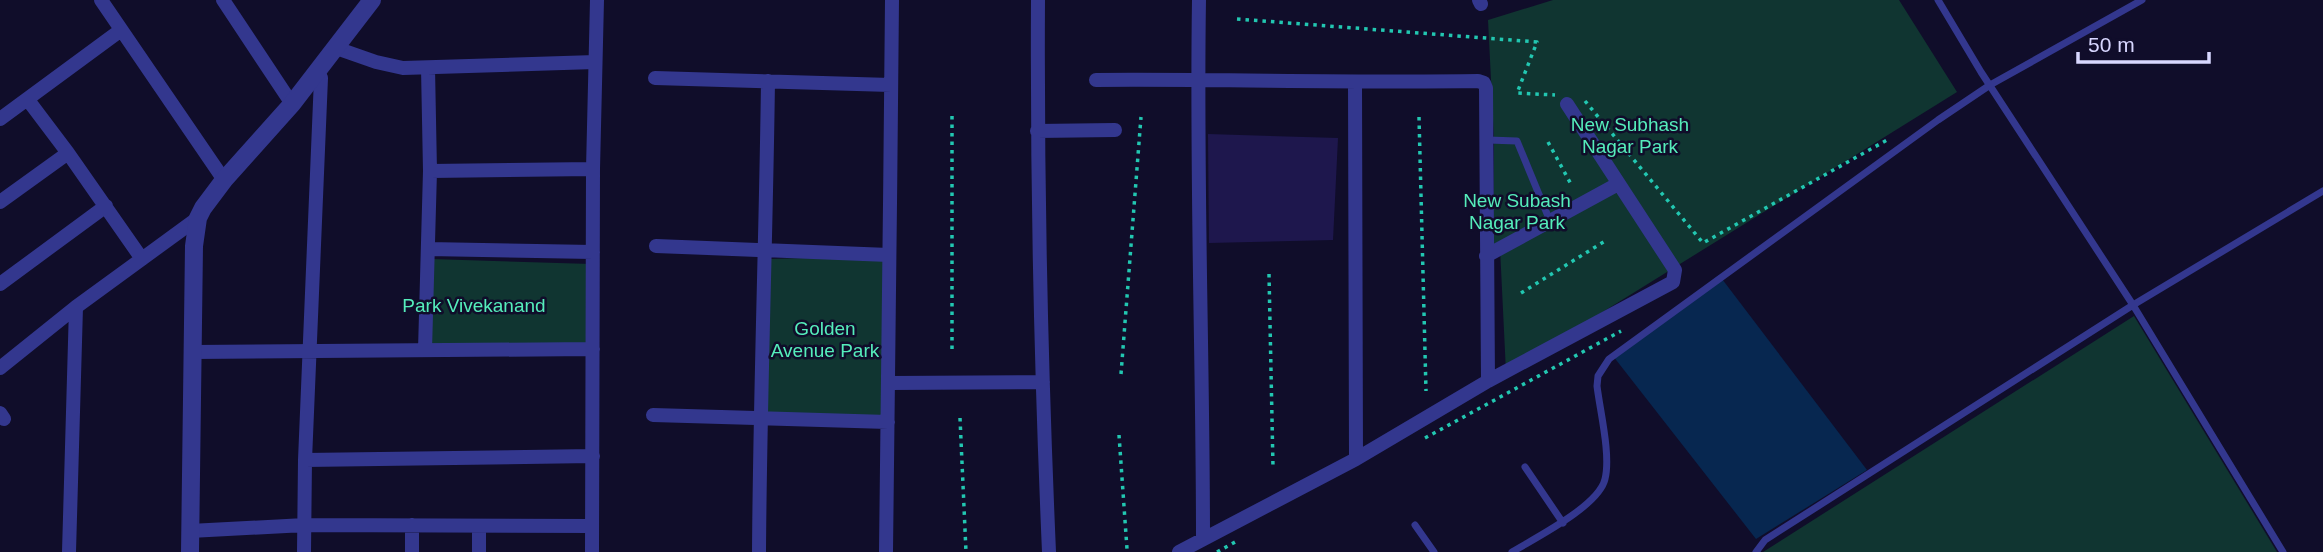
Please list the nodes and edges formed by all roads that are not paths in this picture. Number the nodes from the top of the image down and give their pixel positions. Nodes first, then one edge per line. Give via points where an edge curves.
1 (101, 0) edge
2 (223, 0) edge
3 (597, 0) edge
4 (892, 0) edge
5 (1038, 0) edge
6 (1199, 0) edge
7 (1938, 0) edge
8 (2142, 0) edge
9 (368, 2) edge
10 (121, 30) junction
11 (336, 48) junction
12 (595, 62) junction
13 (428, 68) junction
14 (317, 72) junction
15 (655, 78) dead end
16 (1198, 79) junction
17 (1096, 80) dead end
18 (768, 81) junction
19 (1355, 83) junction
20 (891, 85) junction
21 (1990, 85) junction
22 (28, 100) junction
23 (292, 104) junction
24 (1567, 104) dead end
25 (0, 120) edge
26 (1115, 130) dead end
27 (1037, 131) junction
28 (1488, 140) junction
29 (68, 153) junction
30 (593, 169) junction
31 (429, 171) junction
32 (225, 180) junction
33 (1618, 184) junction
34 (2323, 191) edge
35 (0, 202) edge
36 (106, 206) junction
37 (198, 218) junction
38 (1550, 221) junction
39 (656, 246) dead end
40 (428, 249) junction
41 (766, 249) junction
42 (593, 252) junction
43 (888, 255) junction
44 (1486, 256) junction
45 (142, 259) junction
46 (0, 284) edge
47 (2133, 304) junction
48 (76, 307) junction
49 (593, 349) junction
50 (310, 350) junction
51 (425, 350) junction
52 (193, 352) junction
53 (0, 368) edge
54 (1488, 381) junction
55 (1043, 382) junction
56 (890, 383) junction
57 (653, 415) dead end
58 (760, 419) junction
59 (888, 422) junction
60 (593, 456) junction
61 (1356, 459) junction
62 (305, 460) junction
63 (1525, 467) dead end
64 (1563, 523) junction
65 (1415, 525) dead end
66 (305, 526) junction
67 (412, 526) junction
68 (479, 526) junction
69 (592, 526) junction
70 (190, 531) junction
71 (1203, 539) junction
72 (69, 552) edge
73 (190, 552) edge
74 (304, 552) edge
75 (412, 552) edge
76 (479, 552) edge
77 (592, 552) edge
78 (759, 552) edge
79 (886, 552) edge
80 (1049, 552) edge
81 (1179, 552) edge
82 (1434, 552) edge
83 (1512, 552) edge
84 (1756, 552) edge
85 (2283, 552) edge

1 - 10 street
2 - 23 street
3 - 12 street
4 - 20 street
5 - 27 street
6 - 16 street
7 - 21 lane
8 - 21 lane
9 - 11 street
10 - 22 street
10 - 32 street
11 - 13 street via 391,66
11 - 14 street
12 - 13 street
12 - 30 street
13 - 31 street
14 - 23 street
14 - 50 street via 321,78
15 - 18 street
16 - 17 street
16 - 19 street
16 - 71 street
18 - 20 street
18 - 41 street
19 - 28 street via 1481,82 1486,88
19 - 61 street
20 - 43 street
21 - 47 lane
21 - 64 lane via 1609,359 1597,386 1606,457 1604,482 1599,492
22 - 25 street
22 - 29 street
23 - 32 street
24 - 33 street
26 - 27 street
27 - 55 street
28 - 38 lane via 1517,141
28 - 44 street
29 - 35 street
29 - 36 street
30 - 31 street
30 - 42 street
31 - 40 street
32 - 37 street
33 - 38 street
33 - 54 street via 1675,270 1672,282
34 - 47 lane
36 - 45 street
36 - 46 street
37 - 45 street
37 - 52 street
38 - 44 street
39 - 41 street
40 - 42 street
40 - 51 street
41 - 43 street
41 - 58 street
42 - 49 street
43 - 56 street
44 - 54 street
45 - 48 street
47 - 84 lane via 1765,540
47 - 85 lane
48 - 53 street
48 - 72 street
49 - 51 street
49 - 60 street
50 - 51 street
50 - 52 street
50 - 62 street
52 - 70 street
54 - 61 street
55 - 56 street
55 - 80 street
56 - 59 street
57 - 58 street
58 - 59 street
58 - 78 street
59 - 79 street
60 - 62 street
60 - 69 street
61 - 71 street
62 - 66 street
63 - 64 lane
64 - 83 lane
65 - 82 lane
66 - 67 street
66 - 70 street
66 - 74 street
67 - 68 street
67 - 75 street
68 - 69 street
68 - 76 street
69 - 77 street
70 - 73 street
71 - 81 street

